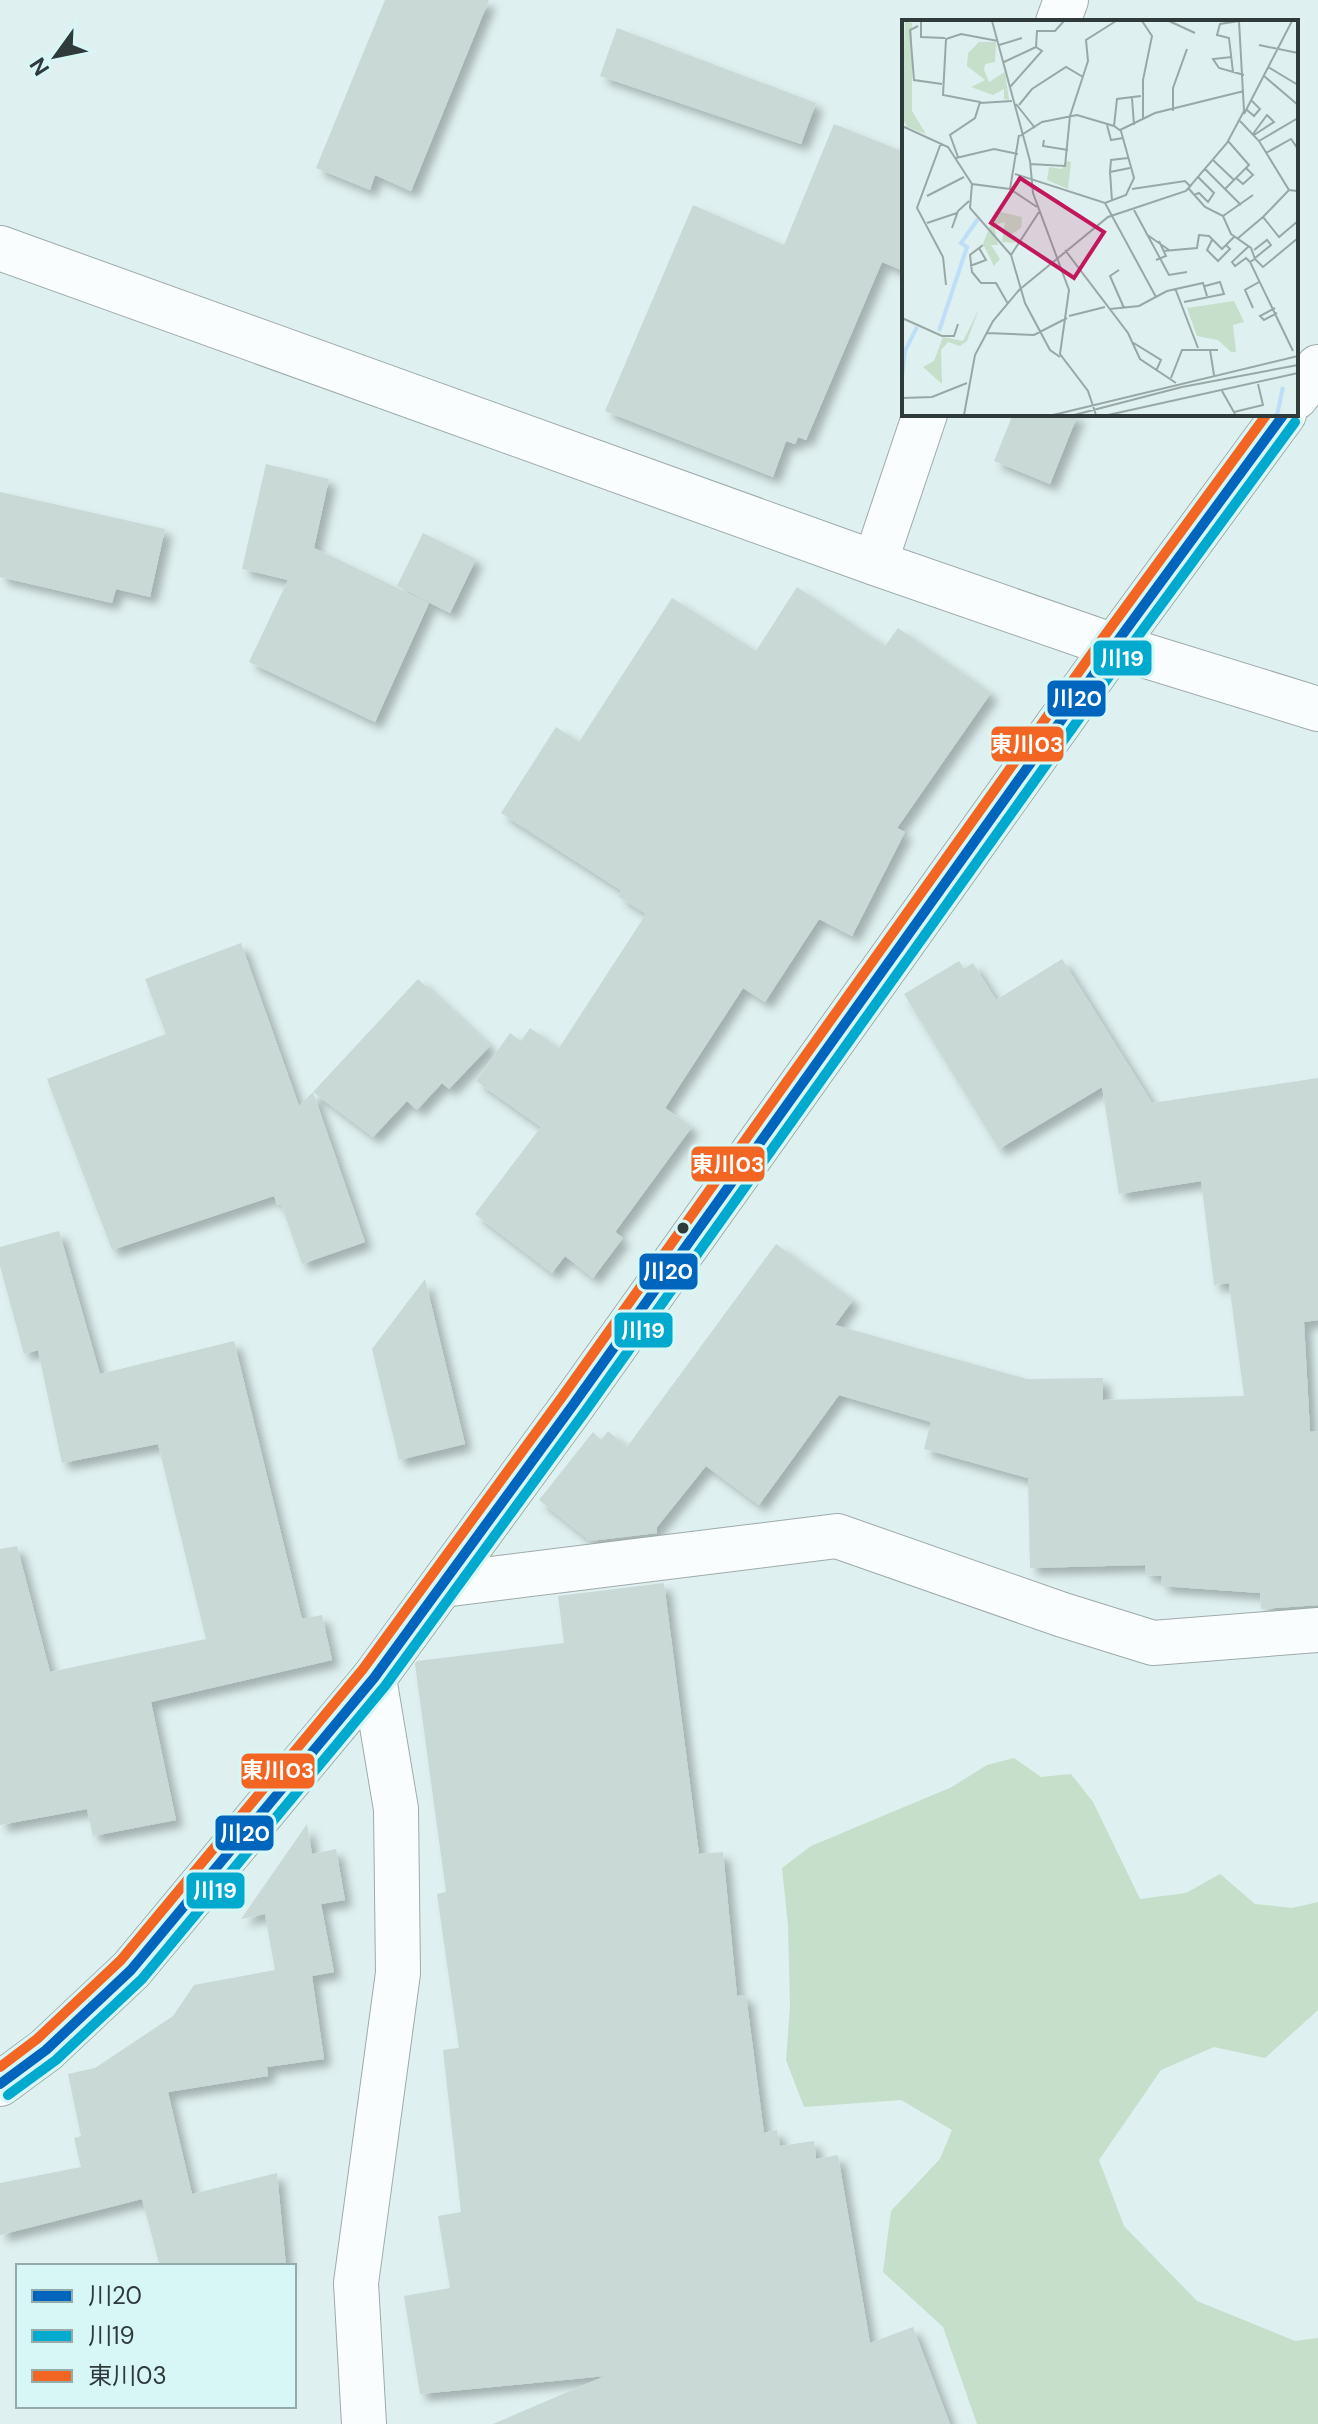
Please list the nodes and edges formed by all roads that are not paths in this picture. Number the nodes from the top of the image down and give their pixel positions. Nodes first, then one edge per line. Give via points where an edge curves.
1 (1066, 0) edge
2 (1059, 20) edge
3 (0, 248) edge
4 (1318, 367) edge
5 (1298, 394) edge
6 (924, 416) edge
7 (1283, 416) edge
8 (875, 563) junction
9 (1114, 646) junction
10 (1318, 709) edge
11 (443, 1585) junction
12 (1318, 1630) edge
13 (374, 1678) junction
14 (0, 2084) edge
15 (364, 2424) edge

1 - 2 street
3 - 8 street
4 - 5 street
6 - 8 street
7 - 9 street
8 - 9 street
9 - 10 street
9 - 11 street
11 - 12 street via 837,1536 1153,1643
11 - 13 street
13 - 14 street via 131,1970 46,2050
13 - 15 street via 396,1809 398,1973 356,2283

